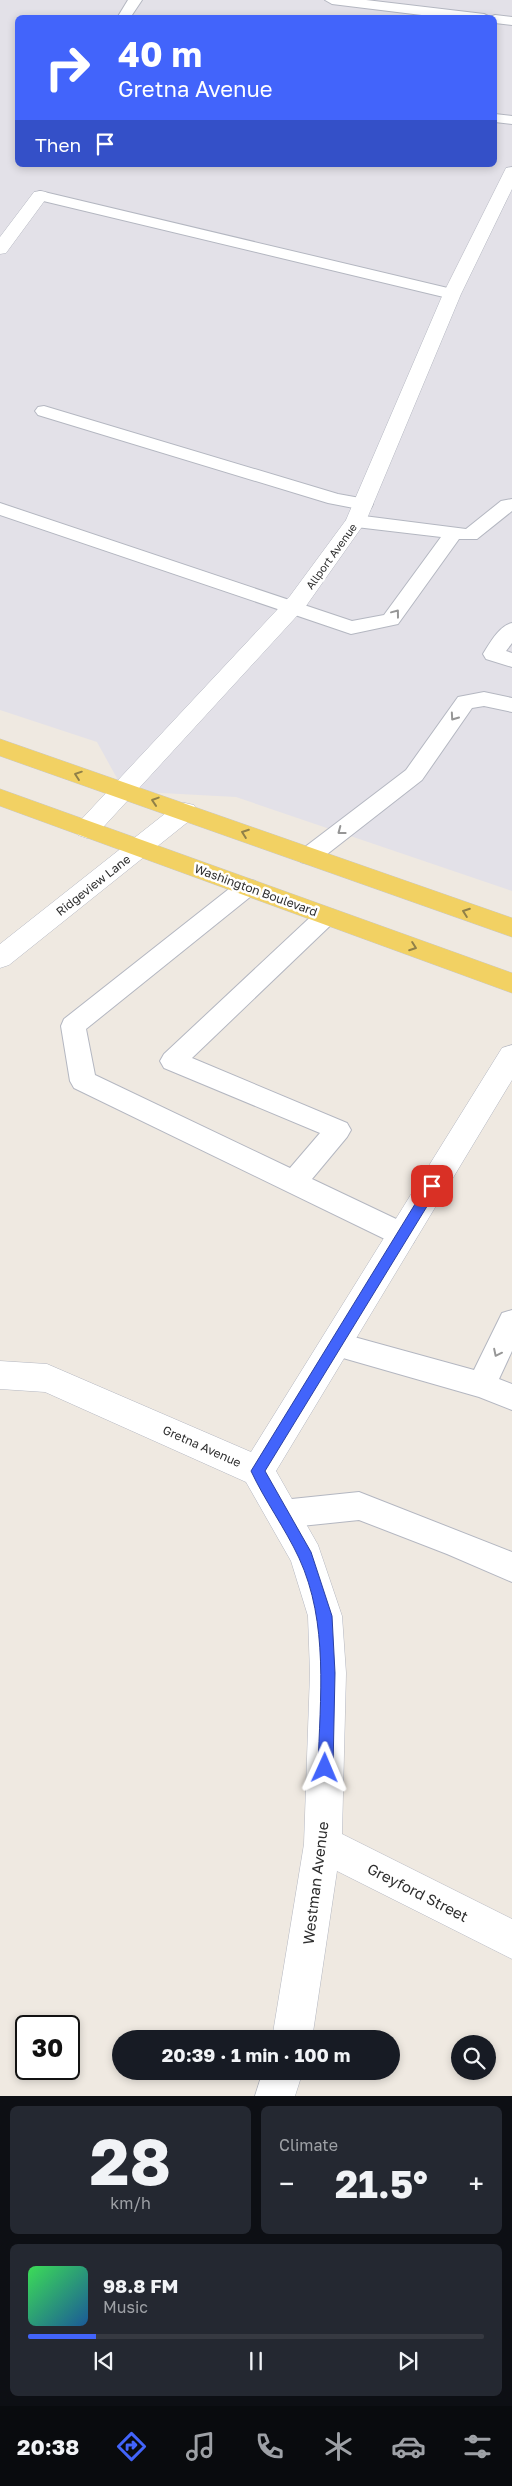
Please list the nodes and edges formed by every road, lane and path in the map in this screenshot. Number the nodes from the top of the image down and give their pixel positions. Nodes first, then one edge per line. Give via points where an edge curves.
1 (135, 0) edge
2 (332, 0) edge
3 (125, 15) edge
4 (459, 15) edge
5 (497, 19) edge
6 (512, 21) edge
7 (497, 118) edge
8 (512, 120) edge
9 (512, 172) edge
10 (40, 196) joint
11 (0, 249) edge
12 (452, 294) junction
13 (44, 411) dead end
14 (512, 505) edge
15 (0, 509) edge
16 (360, 513) junction
17 (454, 533) junction
18 (293, 606) junction
19 (512, 629) edge
20 (512, 660) edge
21 (512, 705) edge
22 (0, 747) edge
23 (124, 791) junction
24 (0, 797) edge
25 (186, 812) junction
26 (87, 829) junction
27 (140, 848) junction
28 (309, 856) junction
29 (247, 887) junction
30 (326, 916) junction
31 (512, 928) edge
32 (0, 958) edge
33 (512, 983) edge
34 (512, 1056) edge
35 (294, 1182) junction
36 (403, 1235) junction
37 (512, 1322) edge
38 (336, 1344) junction
39 (0, 1375) edge
40 (481, 1385) junction
41 (512, 1397) edge
42 (258, 1471) junction
43 (282, 1514) junction
44 (512, 1567) edge
45 (323, 1844) junction
46 (512, 1940) edge
47 (293, 2030) edge
48 (280, 2080) edge
49 (275, 2096) edge

1 - 3 lane
2 - 4 lane
5 - 6 lane
7 - 8 lane
9 - 12 street, Allport Avenue
10 - 11 street
10 - 12 lane
12 - 16 street, Allport Avenue
13 - 16 lane via 335,498
14 - 17 lane via 470,535
15 - 18 lane
16 - 17 lane
16 - 18 street, Allport Avenue
18 -> 17 lane via 351,628 391,620
18 - 23 street, Allport Avenue
19 - 20 lane via 494,654
21 -> 28 lane via 484,699 465,702 414,774
23 -> 22 main road
25 -> 23 main road
23 - 26 street, Allport Avenue
24 - 26 main road, Washington Boulevard
25 - 27 street, Ridgeview Lane
28 -> 25 main road
26 - 27 main road, Washington Boulevard
27 - 29 main road, Washington Boulevard
27 - 32 street, Ridgeview Lane
31 -> 28 main road
29 - 30 main road, Washington Boulevard
29 - 35 lane via 73,1026 83,1081
30 -> 33 main road, Washington Boulevard
30 - 35 lane via 173,1061 338,1130
34 - 36 street
35 - 36 lane
36 - 38 street
37 -> 40 lane
38 - 40 lane
38 - 42 street
39 - 42 street, Gretna Avenue via 47,1378
40 - 41 lane
42 - 43 street, Westman Avenue
43 - 44 lane via 359,1506
43 - 45 street, Westman Avenue via 306,1556 325,1616 328,1673
45 - 46 street, Greyford Street
45 - 47 street, Westman Avenue
48 - 49 street

